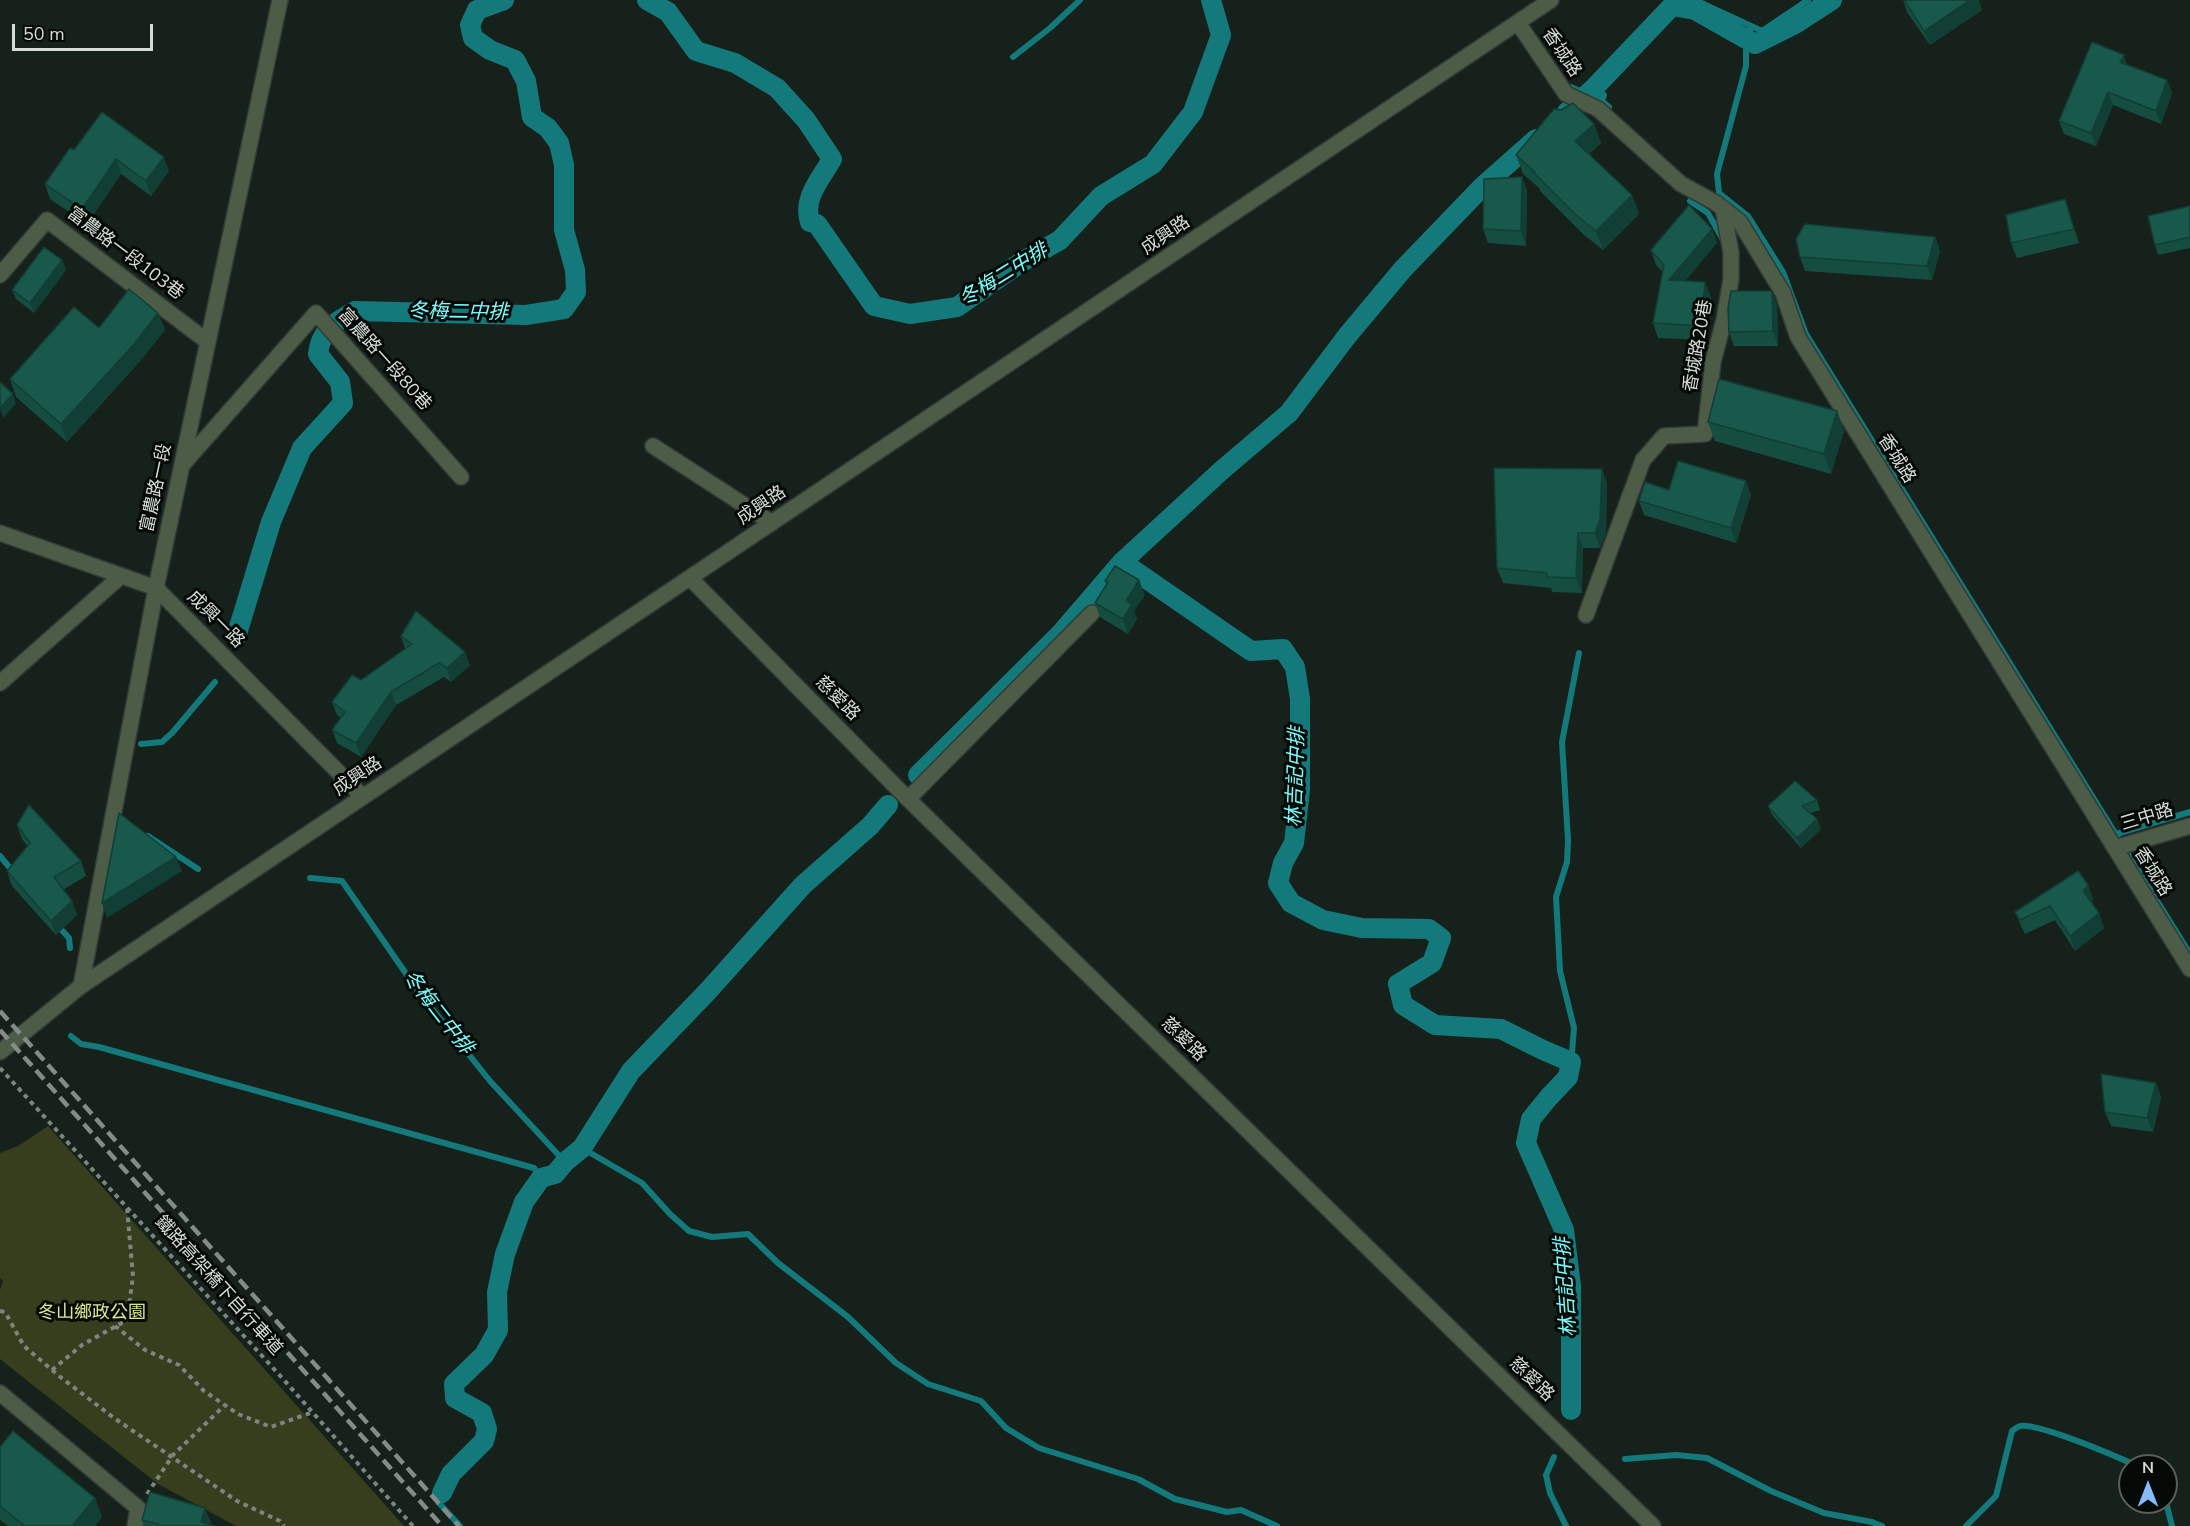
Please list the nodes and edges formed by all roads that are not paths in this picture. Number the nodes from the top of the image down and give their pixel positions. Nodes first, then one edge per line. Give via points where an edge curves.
1 (1551, 0) edge
2 (279, 1) edge
3 (1518, 23) junction
4 (1723, 209) junction
5 (0, 275) edge
6 (208, 342) junction
7 (653, 446) dead end
8 (182, 465) junction
9 (461, 477) dead end
10 (772, 523) junction
11 (0, 533) edge
12 (121, 576) junction
13 (690, 578) junction
14 (156, 588) junction
15 (1092, 613) dead end
16 (1586, 615) dead end
17 (0, 683) edge
18 (363, 797) junction
19 (908, 799) junction
20 (2190, 826) edge
21 (2115, 848) junction
22 (2190, 969) edge
23 (81, 986) junction
24 (0, 1052) edge
25 (0, 1393) edge
26 (135, 1526) edge
27 (1653, 1526) edge

1 - 3 street, 成興路
2 - 6 street, 富農路一段
3 - 4 street, 香城路 via 1566,94 1598,109 1682,183
3 - 10 street, 成興路
4 - 16 street, 香城路20巷 via 1731,252 1731,279 1713,362 1705,434 1664,436 1643,460
4 - 21 street, 香城路 via 1752,237 1784,293 1798,338
5 - 6 street, 富農路一段103巷 via 47,220
6 - 8 street, 富農路一段
7 - 10 street
8 - 9 street, 富農路一段80巷 via 316,313
8 - 14 street, 富農路一段
10 - 13 street, 成興路
11 - 12 street, 成興一路
12 - 14 street, 成興一路
12 - 17 street
13 - 18 street, 成興路
13 - 19 street, 慈愛路
14 - 18 street, 成興一路
14 - 23 street, 富農路一段
15 - 19 street
18 - 23 street, 成興路
19 - 27 street, 慈愛路
20 - 21 street, 三中路
21 - 22 street, 香城路
23 - 24 street, 成興路
25 - 26 street via 138,1508

